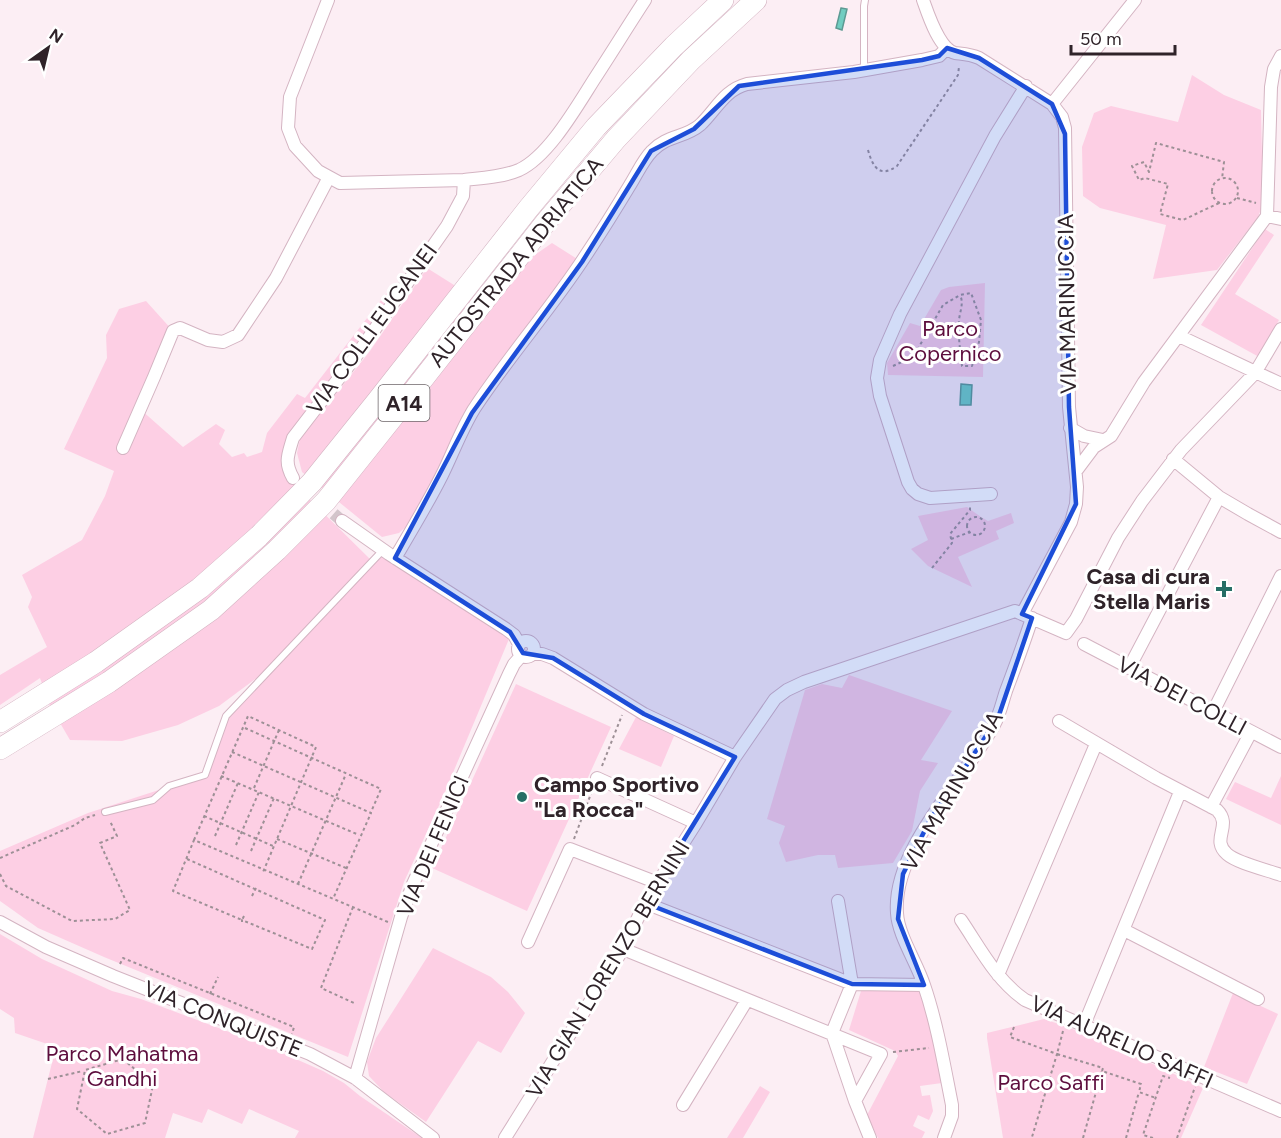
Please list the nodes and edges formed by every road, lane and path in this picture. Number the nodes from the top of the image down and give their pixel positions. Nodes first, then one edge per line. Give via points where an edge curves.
1 (328, 0) edge
2 (645, 0) edge
3 (723, 0) edge
4 (756, 0) edge
5 (865, 0) edge
6 (923, 0) edge
7 (1135, 0) edge
8 (947, 48) junction
9 (959, 52) junction
10 (1281, 56) edge
11 (864, 70) junction
12 (1026, 86) junction
13 (1052, 104) junction
14 (868, 150) dead end
15 (329, 177) junction
16 (1222, 179) junction
17 (464, 180) junction
18 (1281, 196) edge
19 (1237, 198) junction
20 (1219, 203) junction
21 (1268, 205) junction
22 (1281, 219) edge
23 (960, 295) junction
24 (1281, 329) edge
25 (1179, 336) junction
26 (888, 368) dead end
27 (1256, 373) junction
28 (1281, 384) edge
29 (1070, 428) junction
30 (1103, 440) junction
31 (123, 448) dead end
32 (1173, 459) junction
33 (1076, 471) junction
34 (293, 478) dead end
35 (991, 494) dead end
36 (968, 495) junction
37 (1219, 497) junction
38 (342, 521) tunnel mouth
39 (970, 532) junction
40 (1281, 532) edge
41 (951, 539) junction
42 (383, 550) junction
43 (395, 558) junction
44 (932, 568) dead end
45 (1281, 576) edge
46 (1027, 616) junction
47 (1084, 644) dead end
48 (524, 651) junction
49 (1129, 668) junction
50 (1213, 712) junction
51 (0, 722) edge
52 (1059, 722) dead end
53 (245, 728) dead end
54 (279, 730) junction
55 (1251, 732) junction
56 (274, 741) junction
57 (1096, 744) junction
58 (1281, 747) edge
59 (0, 749) edge
60 (232, 752) junction
61 (735, 757) junction
62 (312, 758) junction
63 (264, 765) junction
64 (346, 774) junction
65 (221, 776) junction
66 (597, 778) dead end
67 (238, 783) junction
68 (301, 783) junction
69 (253, 789) junction
70 (259, 792) junction
71 (1180, 792) junction
72 (274, 798) junction
73 (336, 798) junction
74 (291, 806) junction
75 (1211, 807) junction
76 (105, 812) junction
77 (370, 813) junction
78 (204, 816) junction
79 (326, 821) junction
80 (696, 823) junction
81 (220, 824) junction
82 (241, 832) junction
83 (215, 836) dead end
84 (360, 836) junction
85 (257, 839) junction
86 (277, 839) junction
87 (194, 840) junction
88 (236, 845) dead end
89 (274, 846) junction
90 (251, 851) dead end
91 (312, 853) junction
92 (0, 858) edge
93 (186, 858) junction
94 (346, 868) junction
95 (263, 871) junction
96 (0, 874) edge
97 (1281, 875) edge
98 (658, 883) junction
99 (298, 884) junction
100 (256, 888) junction
101 (252, 896) dead end
102 (333, 898) junction
103 (838, 901) dead end
104 (645, 903) junction
105 (353, 907) junction
106 (961, 920) dead end
107 (0, 922) edge
108 (390, 923) dead end
109 (1124, 930) junction
110 (528, 942) dead end
111 (623, 949) junction
112 (120, 964) dead end
113 (998, 975) junction
114 (218, 977) dead end
115 (852, 984) junction
116 (924, 985) junction
117 (210, 994) junction
118 (1258, 999) dead end
119 (747, 1000) junction
120 (354, 1003) dead end
121 (1084, 1025) junction
122 (1014, 1026) dead end
123 (292, 1034) dead end
124 (832, 1034) junction
125 (940, 1046) junction
126 (881, 1054) junction
127 (1057, 1054) junction
128 (85, 1070) junction
129 (1102, 1071) junction
130 (355, 1078) junction
131 (48, 1079) dead end
132 (1174, 1080) dead end
133 (1195, 1087) dead end
134 (1139, 1092) junction
135 (1156, 1098) junction
136 (855, 1101) junction
137 (683, 1105) dead end
138 (1281, 1111) edge
139 (107, 1136) edge
140 (433, 1138) edge
141 (504, 1138) edge
142 (870, 1138) edge
143 (944, 1138) edge
144 (1034, 1138) edge
145 (1083, 1138) edge
146 (1126, 1138) edge
147 (1153, 1138) edge
148 (1177, 1138) edge

1 - 15 street via 290,97 288,128 295,146
2 - 17 street via 578,106 538,157 519,170
3 - 51 highway, AUTOSTRADA ADRIATICA / A14 via 596,127 312,482 259,536 200,588 96,662
4 - 59 highway, AUTOSTRADA ADRIATICA / A14 via 690,60 616,139 326,501 277,550 211,610 108,682
5 - 11 lane
6 - 8 street via 938,37
7 - 13 street
8 - 9 street
8 - 11 street via 939,56
9 - 12 street via 979,58
9 - 14 path via 958,75 897,165 890,171 878,170
10 - 21 street via 1271,87
11 - 43 street via 739,86 694,129 651,151 582,262 472,412
12 - 13 street
12 - 36 street via 900,314 878,372 881,401 910,486 927,497
13 - 29 street, VIA MARINUCCIA via 1062,117 1065,134
15 - 17 street via 340,183
15 - 31 street via 276,279 238,335 223,342 180,328 173,331
16 - 19 path via 1231,179 1237,185
16 - 20 path via 1215,183 1212,192
16 - 20 path via 1224,162 1156,143 1149,172 1144,162 1132,166 1139,180 1168,184 1160,214 1183,220
17 - 34 street, VIA COLLI EUGANEI via 462,196 447,226 293,438 287,467
18 - 21 street
19 - 20 path via 1231,204
19 - 21 path
21 - 22 street
21 - 25 street
23 - 23 path via 972,293 981,320 972,366 962,366
23 - 26 path via 943,305 916,352
24 - 27 street
25 - 27 street
25 - 30 street via 1144,382 1111,436
27 - 28 street
27 - 32 street
29 - 30 street
29 - 33 street, VIA MARINUCCIA
30 - 33 street
32 - 37 street
32 - 46 street via 1126,525 1066,633
33 - 46 street, VIA MARINUCCIA via 1077,498 1071,522
35 - 36 street
36 - 41 path via 971,509 950,534
37 - 40 street
37 - 49 street
38 - 42 street
39 - 39 path via 978,535 984,531 983,519 970,519
39 - 41 path
41 - 44 path via 952,543
42 - 43 street
42 - 76 lane via 226,716 205,775 169,786 153,800
43 - 48 street via 506,629
45 - 50 street
46 - 61 street, VIA GIAN LORENZO BERNINI via 1015,611 792,687 770,706
46 - 116 street, VIA MARINUCCIA via 998,718 930,820 901,880 898,919
47 - 49 street, VIA DEI COLLI
48 - 61 street via 547,655 644,714
48 - 130 street, VIA DEI FENICI via 509,674 412,884
49 - 50 street, VIA DEI COLLI
50 - 55 street, VIA DEI COLLI
52 - 57 street
53 - 56 path
54 - 56 path
54 - 60 path via 248,716
54 - 62 path via 316,747
55 - 58 street, VIA DEI COLLI
55 - 75 street
56 - 62 path
56 - 63 path
57 - 71 street
57 - 113 street
60 - 63 path
60 - 65 path
61 - 80 street, VIA GIAN LORENZO BERNINI
62 - 64 path
62 - 68 path
63 - 68 path
63 - 69 path
64 - 73 path
64 - 77 path via 381,789
65 - 67 path
65 - 78 path
66 - 80 street
67 - 69 path
67 - 81 path
68 - 73 path
68 - 74 path
69 - 70 path
70 - 72 path
70 - 82 path
71 - 75 street
71 - 109 street
72 - 74 path
72 - 85 path
73 - 77 path
73 - 79 path
74 - 79 path
74 - 86 path
75 - 97 street via 1224,821 1220,841 1226,854
76 - 92 path
76 - 96 path via 117,836 100,843 130,910 115,919 72,921 6,886
77 - 84 path
78 - 81 path
78 - 87 path
79 - 84 path
79 - 91 path
80 - 98 street, VIA GIAN LORENZO BERNINI
81 - 82 path
81 - 83 path
82 - 85 path
82 - 88 path
84 - 94 path
85 - 89 path
85 - 90 path
86 - 89 path
86 - 91 path
87 - 93 path
87 - 95 path
89 - 95 path
91 - 94 path
91 - 99 path
93 - 100 path
93 - 100 path via 173,891 312,949 325,920
94 - 102 path
95 - 99 path
98 - 104 street, VIA GIAN LORENZO BERNINI
98 - 110 street via 570,849
99 - 102 path
100 - 101 path
102 - 105 path
103 - 115 street
104 - 111 street, VIA GIAN LORENZO BERNINI
104 - 115 street
105 - 108 path
105 - 120 path via 321,988
106 - 113 street, VIA AURELIO SAFFI
107 - 130 street, VIA CONQUISTE via 46,947 310,1054
109 - 118 street
109 - 121 street
111 - 119 street
111 - 141 street, VIA GIAN LORENZO BERNINI
112 - 117 path via 123,958
113 - 121 street, VIA AURELIO SAFFI via 1025,1000
114 - 117 path
115 - 116 street
115 - 124 street
116 - 125 street, VIA MARINUCCIA
117 - 123 path via 294,1027
119 - 124 street
119 - 137 street
121 - 138 street, VIA AURELIO SAFFI
122 - 127 path via 1010,1037
124 - 126 street
124 - 136 street
125 - 126 path
125 - 143 street, VIA MARINUCCIA via 952,1110
126 - 136 street
127 - 129 path via 1103,1068
127 - 144 path
128 - 131 path
128 - 139 path via 77,1109
128 - 139 path via 123,1059 153,1085 145,1123
129 - 134 path via 1141,1084
129 - 145 path
130 - 140 street, VIA CONQUISTE
132 - 135 path via 1163,1076
133 - 148 path
134 - 135 path
134 - 146 path
135 - 147 path via 1143,1134
136 - 142 street

